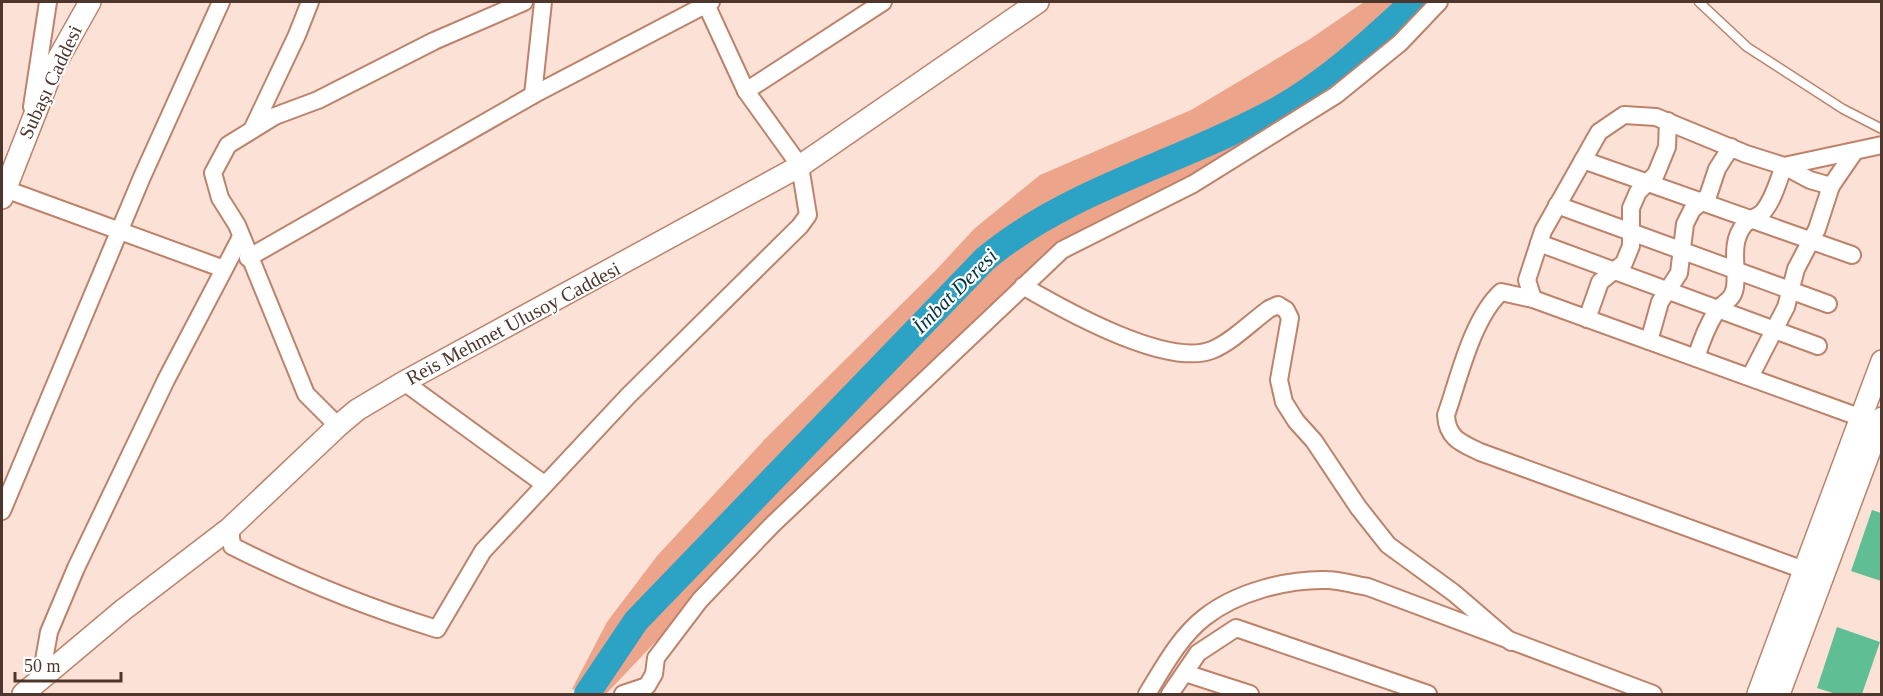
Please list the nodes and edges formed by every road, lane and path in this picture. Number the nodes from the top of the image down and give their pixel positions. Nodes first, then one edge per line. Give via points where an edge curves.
1 (48, 2) edge
2 (90, 2) edge
3 (221, 2) edge
4 (310, 2) edge
5 (524, 2) edge
6 (543, 2) edge
7 (883, 2) edge
8 (1038, 2) edge
9 (1439, 2) edge
10 (1699, 2) edge
11 (707, 3) edge
12 (746, 91) junction
13 (533, 95) junction
14 (1668, 121) junction
15 (29, 123) junction
16 (1881, 129) edge
17 (252, 130) junction
18 (1881, 145) edge
19 (1731, 147) junction
20 (1855, 151) junction
21 (1582, 160) junction
22 (800, 166) junction
23 (1784, 166) junction
24 (1647, 182) junction
25 (1831, 186) junction
26 (3, 194) edge
27 (1701, 202) junction
28 (1557, 206) junction
29 (1752, 220) junction
30 (121, 231) junction
31 (1631, 232) junction
32 (241, 237) junction
33 (1810, 240) junction
34 (1539, 243) junction
35 (1683, 251) junction
36 (1852, 255) dead end
37 (248, 258) junction
38 (224, 269) junction
39 (1734, 270) junction
40 (1614, 271) junction
41 (1023, 286) junction
42 (1668, 291) junction
43 (1790, 291) junction
44 (1533, 299) junction
45 (1828, 304) dead end
46 (1718, 309) junction
47 (1587, 319) junction
48 (1773, 329) junction
49 (1649, 341) junction
50 (1818, 346) dead end
51 (1696, 358) junction
52 (1881, 361) edge
53 (1750, 377) junction
54 (404, 382) junction
55 (1875, 421) edge
56 (338, 426) junction
57 (544, 484) junction
58 (2, 511) edge
59 (230, 528) junction
60 (1804, 570) junction
61 (1511, 642) junction
62 (1185, 673) junction
63 (41, 677) junction
64 (23, 694) edge
65 (623, 694) edge
66 (1148, 694) edge
67 (1170, 694) edge
68 (1250, 694) edge
69 (1428, 694) edge
70 (1653, 694) edge
71 (1758, 694) edge
72 (1779, 694) edge

1 - 15 street
2 - 15 street, Subaşı Caddesi via 53,68
3 - 30 street
4 - 17 street
5 - 17 street via 434,41
6 - 13 street
7 - 12 street
8 - 22 street, Reis Mehmet Ulusoy Caddesi
9 - 41 street via 1400,43 1336,94 1193,184 1062,250
10 - 16 lane via 1747,47
11 - 12 street
11 - 13 street
12 - 22 street
13 - 37 street
14 - 19 street
14 - 21 street via 1624,115 1599,132
14 - 24 street via 1667,147 1656,174
15 - 26 street, Subaşı Caddesi
17 - 32 street via 228,145 213,173 220,198
18 - 20 street
19 - 23 street
19 - 27 street via 1717,169 1708,196
20 - 23 street
20 - 25 street
21 - 24 street
21 - 28 street
22 - 54 street, Reis Mehmet Ulusoy Caddesi
22 - 57 street via 808,216 800,226
23 - 25 street
23 - 29 street via 1770,202
24 - 27 street
24 - 31 street via 1631,208
25 - 33 street
26 - 30 street
27 - 29 street
27 - 35 street via 1685,224
28 - 31 street
28 - 34 street
29 - 33 street
29 - 39 street via 1745,224 1737,240
30 - 38 street
30 - 58 street
31 - 35 street
31 - 40 street via 1631,246 1624,263
32 - 37 street
32 - 38 street
33 - 36 street
33 - 43 street
34 - 40 street
34 - 44 street via 1527,280
35 - 39 street
35 - 42 street via 1679,273
37 - 56 street via 306,394
38 - 63 street via 76,568 49,632
39 - 43 street
39 - 46 street via 1735,287 1730,302
40 - 42 street
40 - 47 street via 1600,282
41 - 61 street via 1143,344 1178,354 1195,355 1214,349 1269,309 1278,305 1286,310 1290,318 1279,380 1284,402 1296,421 1388,545 1454,592
41 - 65 street via 772,525 700,600 656,658 647,686
42 - 46 street
42 - 49 street via 1660,302
43 - 45 street
43 - 48 street
44 - 47 street
44 - 60 street via 1501,291 1490,302 1446,415 1446,427 1457,441
46 - 48 street
46 - 51 street via 1701,339
47 - 49 street
48 - 50 street
48 - 53 street
49 - 51 street
51 - 53 street
52 - 55 street
53 - 55 street
54 - 56 street, Reis Mehmet Ulusoy Caddesi
54 - 57 street
55 - 60 street
55 - 72 street
56 - 59 street, Reis Mehmet Ulusoy Caddesi
57 - 59 street via 483,551 437,628 309,584 263,562 232,546
59 - 63 street, Reis Mehmet Ulusoy Caddesi
60 - 71 street
61 - 66 street via 1368,587 1328,580 1287,583 1242,597 1204,617 1174,650
61 - 70 street
62 - 67 street
62 - 68 street
62 - 69 street via 1198,653 1236,628
63 - 64 street, Reis Mehmet Ulusoy Caddesi

